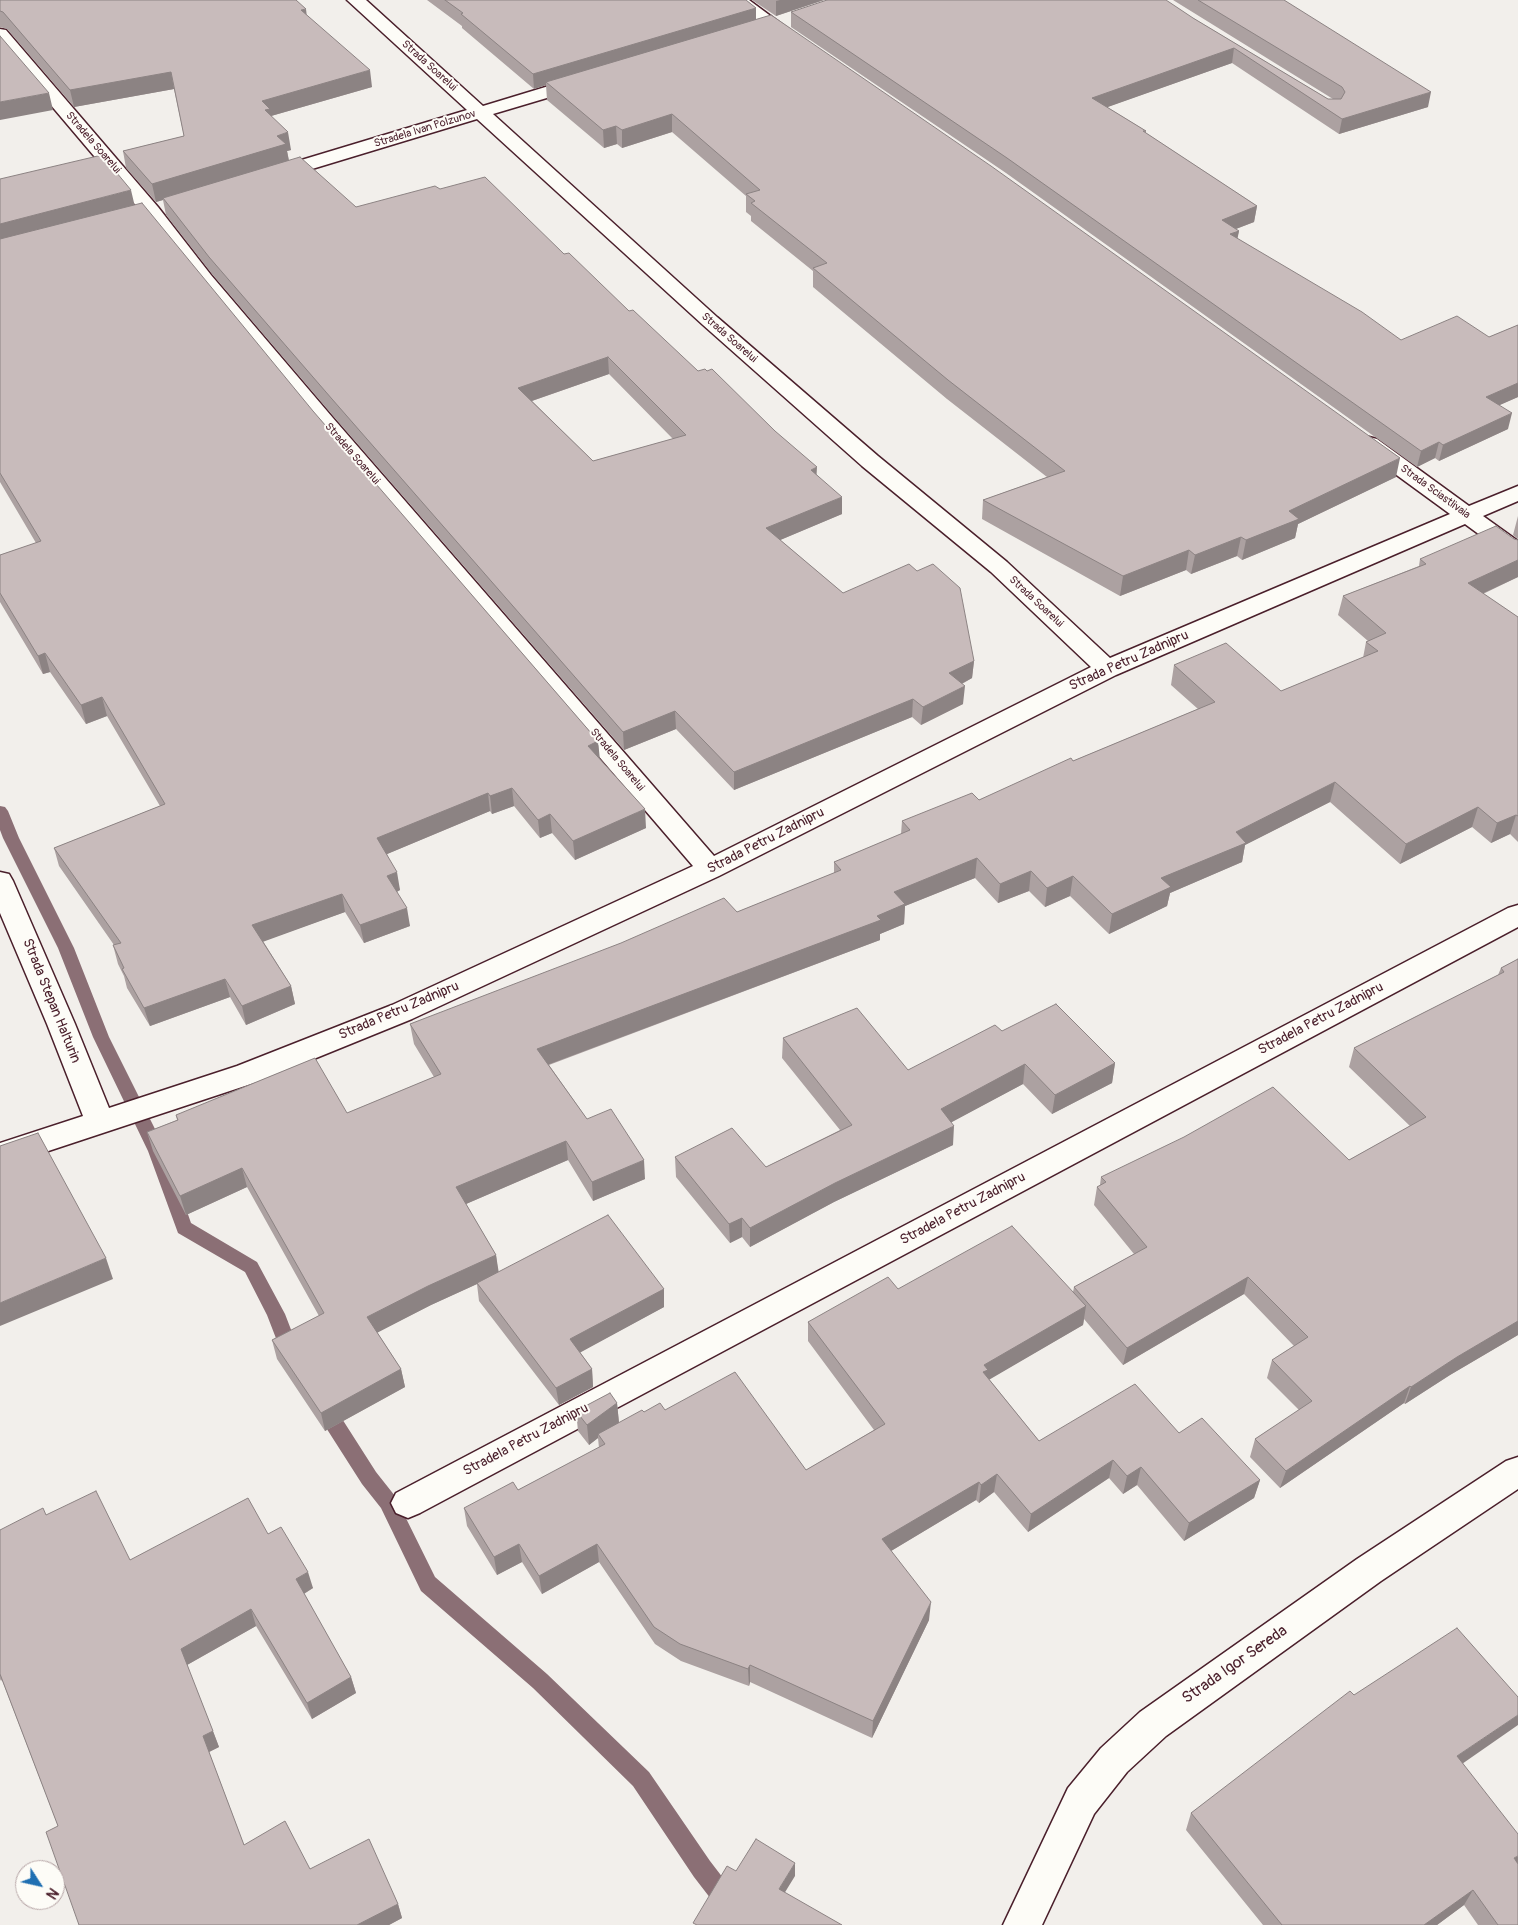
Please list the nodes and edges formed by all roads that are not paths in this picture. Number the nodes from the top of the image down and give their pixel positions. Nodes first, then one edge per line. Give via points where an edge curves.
1 (356, 0) edge
2 (738, 0) edge
3 (0, 34) edge
4 (812, 52) edge
5 (600, 76) edge
6 (480, 112) junction
7 (254, 180) edge
8 (1353, 433) edge
9 (1518, 493) edge
10 (1466, 514) junction
11 (1518, 552) edge
12 (1107, 669) junction
13 (710, 869) junction
14 (0, 880) edge
15 (1518, 915) edge
16 (100, 1123) junction
17 (0, 1155) edge
18 (1518, 1471) edge
19 (408, 1503) dead end
20 (1022, 1925) edge

1 - 6 street, Strada Soarelui
2 - 4 street
3 - 13 street, Stradela Soarelui via 325,423
5 - 6 street, Stradela Ivan Polzunov
6 - 7 street, Stradela Ivan Polzunov
6 - 12 street, Strada Soarelui via 717,328 998,567
8 - 10 street, Strada Sciastlivaia
9 - 10 street, Strada Petru Zadnipru
10 - 11 street, Strada Sciastlivaia
10 - 12 street, Strada Petru Zadnipru
12 - 13 street, Strada Petru Zadnipru
13 - 16 street, Strada Petru Zadnipru via 402,1012 247,1074
14 - 16 street, Strada Stepan Halturin
15 - 19 street, Stradela Petru Zadnipru
16 - 17 street, Strada Petru Zadnipru
18 - 20 street, Strada Igor Sereda via 1369,1570 1153,1724 1114,1760 1081,1801

